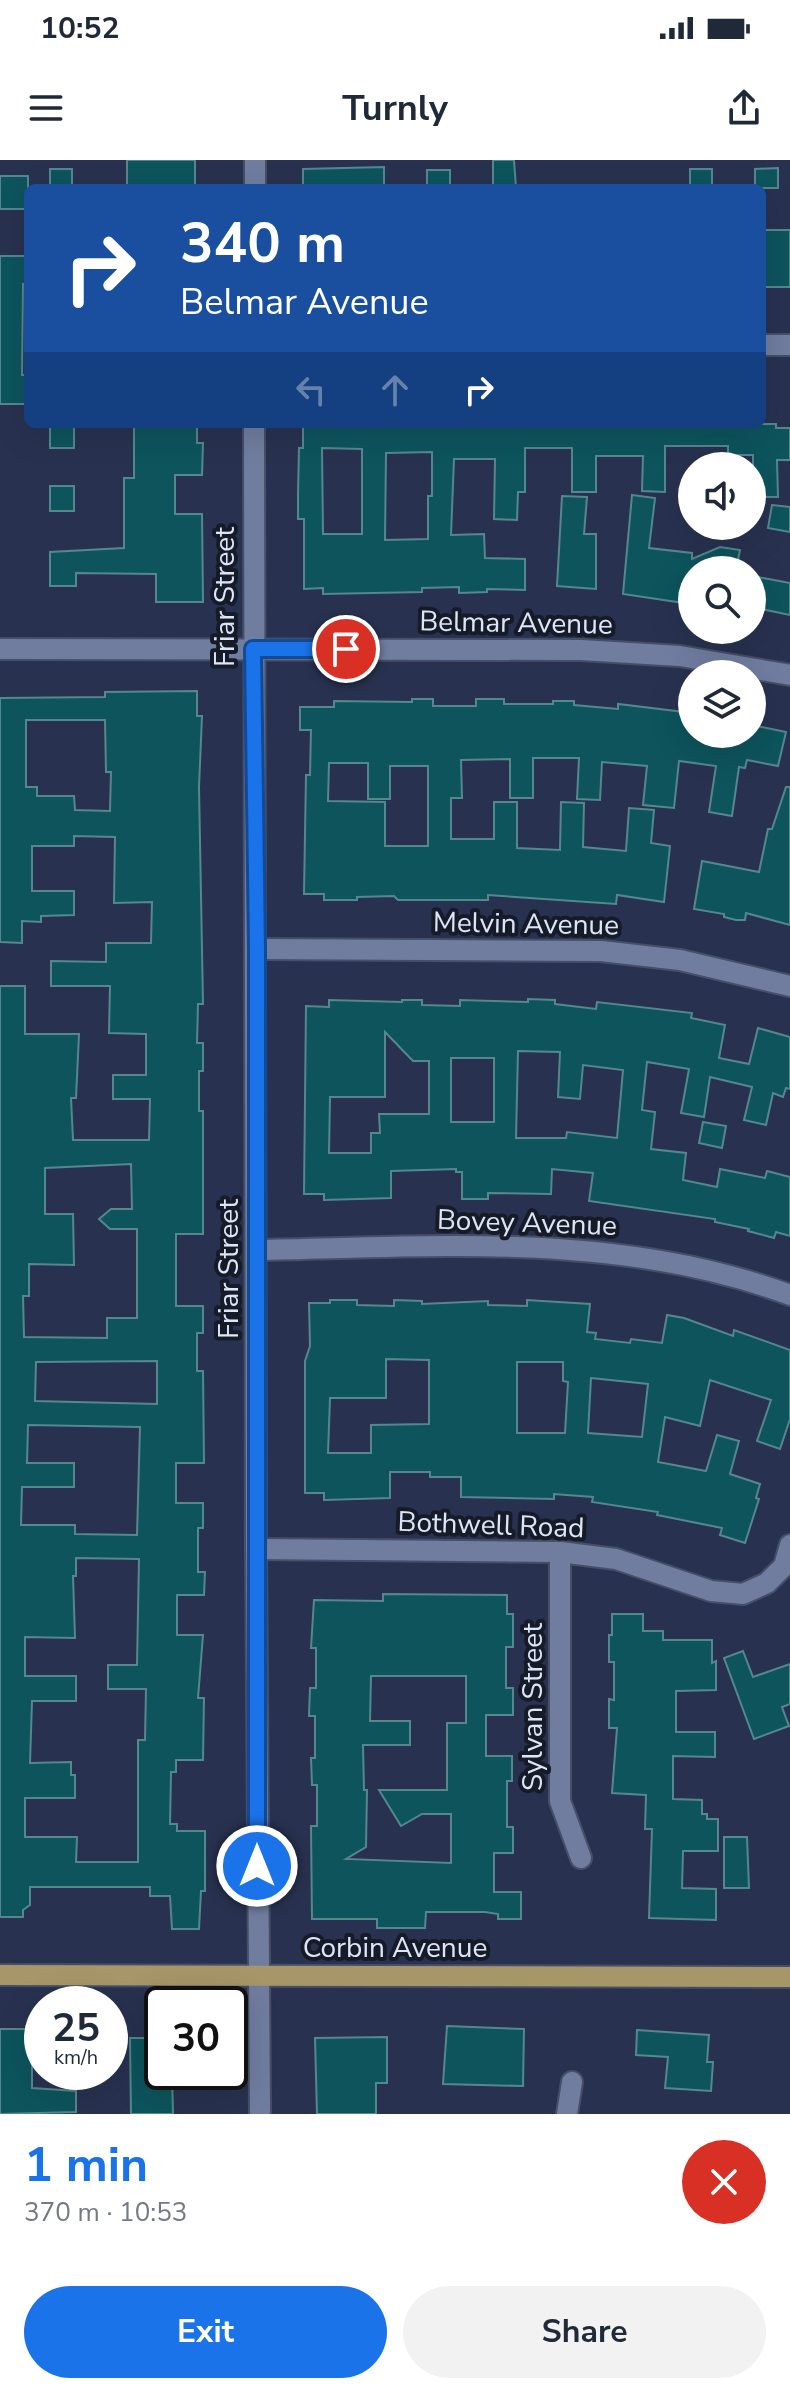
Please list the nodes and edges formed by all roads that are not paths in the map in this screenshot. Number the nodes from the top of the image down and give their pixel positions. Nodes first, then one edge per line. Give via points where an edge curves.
1 (255, 160) edge
2 (255, 184) edge
3 (766, 345) edge
4 (790, 345) edge
5 (254, 428) edge
6 (0, 649) edge
7 (253, 649) junction
8 (790, 675) edge
9 (257, 949) junction
10 (790, 986) edge
11 (257, 1250) junction
12 (790, 1295) edge
13 (790, 1545) edge
14 (256, 1549) junction
15 (560, 1552) junction
16 (581, 1858) dead end
17 (0, 1975) edge
18 (259, 1976) junction
19 (790, 1977) edge
20 (572, 2082) dead end
21 (260, 2114) edge
22 (567, 2114) edge

1 - 2 street
3 - 4 street
5 - 7 street, Friar Street
6 - 7 street, Belmar Avenue
7 - 8 street, Belmar Avenue via 581,650 680,656
7 - 9 street, Friar Street
9 - 10 street, Melvin Avenue via 601,951 680,960
9 - 11 street, Friar Street
11 - 12 street, Bovey Avenue via 586,1250 741,1277
11 - 14 street, Friar Street
13 - 15 street, Bothwell Road via 784,1566 767,1583 743,1594 711,1591 616,1559
14 - 15 street, Bothwell Road
14 - 18 street, Friar Street
15 - 16 street, Sylvan Street via 560,1801
17 - 18 main road, Corbin Avenue
18 - 19 main road, Corbin Avenue
18 - 21 street, Friar Street
20 - 22 street

